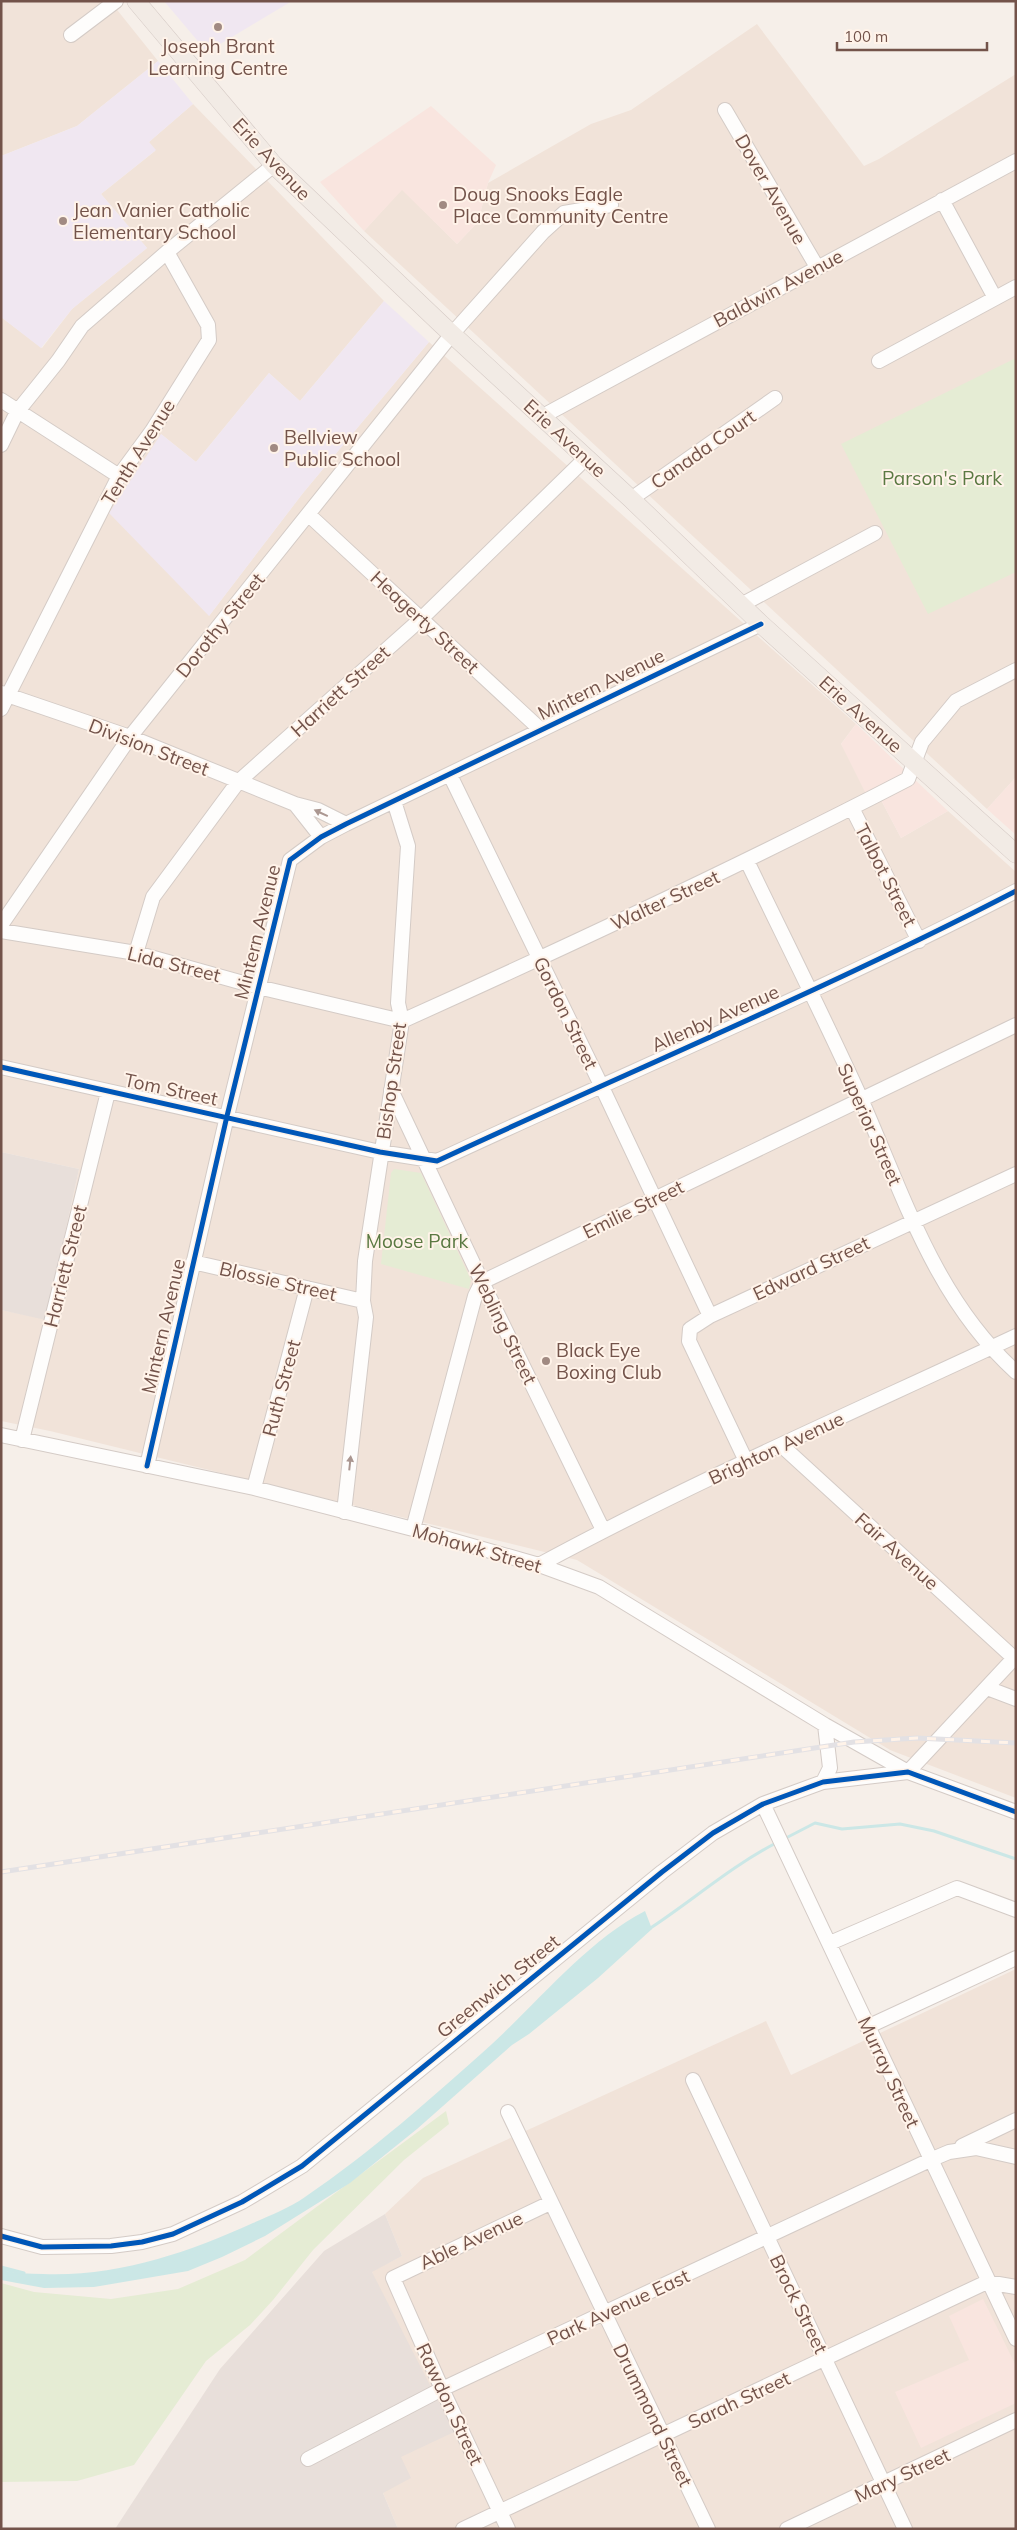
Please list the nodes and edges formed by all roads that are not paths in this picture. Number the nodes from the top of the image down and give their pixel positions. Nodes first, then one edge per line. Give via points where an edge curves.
1 (116, 1) edge
2 (136, 1) edge
3 (71, 35) dead end
4 (725, 110) dead end
5 (1016, 160) edge
6 (274, 165) junction
7 (942, 200) junction
8 (611, 205) dead end
9 (166, 252) junction
10 (817, 267) junction
11 (1016, 287) edge
12 (995, 298) junction
13 (452, 334) junction
14 (879, 361) dead end
15 (775, 398) dead end
16 (1, 400) edge
17 (17, 412) junction
18 (541, 417) junction
19 (1, 445) edge
20 (586, 458) junction
21 (119, 476) junction
22 (631, 500) junction
23 (309, 515) junction
24 (875, 533) dead end
25 (741, 605) junction
26 (422, 618) junction
27 (761, 624) junction
28 (1016, 670) edge
29 (4, 695) edge
30 (1, 709) edge
31 (541, 730) junction
32 (130, 737) junction
33 (916, 763) junction
34 (450, 775) junction
35 (238, 782) junction
36 (394, 801) junction
37 (295, 804) junction
38 (852, 808) junction
39 (346, 824) junction
40 (321, 836) junction
41 (1015, 851) edge
42 (748, 860) junction
43 (1016, 891) edge
44 (1, 925) edge
45 (1, 931) edge
46 (919, 941) junction
47 (136, 953) junction
48 (539, 960) junction
49 (258, 987) junction
50 (810, 992) junction
51 (402, 1021) junction
52 (1016, 1025) edge
53 (1, 1067) edge
54 (601, 1085) junction
55 (391, 1090) junction
56 (108, 1092) junction
57 (860, 1099) junction
58 (226, 1116) junction
59 (380, 1152) junction
60 (423, 1160) junction
61 (1016, 1174) edge
62 (653, 1199) junction
63 (913, 1220) junction
64 (193, 1262) junction
65 (482, 1282) junction
66 (308, 1288) junction
67 (363, 1301) junction
68 (710, 1316) junction
69 (1016, 1336) edge
70 (990, 1349) junction
71 (1016, 1372) edge
72 (1, 1435) edge
73 (22, 1440) junction
74 (781, 1445) junction
75 (746, 1461) junction
76 (147, 1466) junction
77 (254, 1488) junction
78 (344, 1512) junction
79 (413, 1529) junction
80 (603, 1530) junction
81 (539, 1565) junction
82 (1015, 1657) edge
83 (986, 1688) junction
84 (1016, 1699) edge
85 (825, 1725) junction
86 (908, 1772) junction
87 (823, 1782) junction
88 (766, 1809) junction
89 (1016, 1812) edge
90 (1016, 1910) edge
91 (830, 1942) junction
92 (1016, 1958) edge
93 (867, 2027) junction
94 (693, 2080) dead end
95 (508, 2112) dead end
96 (1016, 2120) edge
97 (949, 2152) junction
98 (1016, 2157) edge
99 (930, 2160) junction
100 (550, 2203) junction
101 (1, 2236) edge
102 (767, 2238) junction
103 (393, 2278) joint
104 (987, 2282) junction
105 (1016, 2287) edge
106 (603, 2314) junction
107 (1016, 2339) edge
108 (826, 2360) junction
109 (442, 2389) junction
110 (1016, 2420) edge
111 (663, 2436) junction
112 (308, 2459) dead end
113 (884, 2484) junction
114 (500, 2512) junction
115 (464, 2529) edge
116 (508, 2529) edge
117 (708, 2529) edge
118 (787, 2529) edge
119 (905, 2529) edge

1 - 3 street
2 - 6 main road, Erie Avenue
4 - 10 street, Dover Avenue
5 - 7 street, Baldwin Avenue
6 - 9 street
6 - 13 main road, Erie Avenue
7 - 10 street, Baldwin Avenue
7 - 12 street
8 - 13 street, Dorothy Street via 564,213 543,232
9 - 17 street via 82,326
9 - 21 street, Tenth Avenue via 208,325 209,340 152,431
10 - 18 street, Baldwin Avenue
11 - 12 street
12 - 14 street
13 - 18 main road, Erie Avenue
13 - 23 street, Dorothy Street
15 - 22 street, Canada Court
16 - 17 street
17 - 19 street
17 - 21 street
18 - 20 main road, Erie Avenue
20 - 22 main road, Erie Avenue
20 - 26 street, Harriett Street
21 - 29 street, Tenth Avenue
22 - 25 main road, Erie Avenue
23 - 26 street, Heagerty Street
23 - 32 street, Dorothy Street
24 - 25 street
25 - 27 main road, Erie Avenue
26 - 31 street, Heagerty Street
26 - 35 street, Harriett Street
27 - 31 street, Mintern Avenue
27 - 33 main road, Erie Avenue
28 - 33 street, Walter Street via 956,701 922,742
29 - 30 street, Tenth Avenue
29 - 32 street, Division Street
31 - 34 street, Mintern Avenue
32 - 35 street, Division Street
32 - 44 street, Dorothy Street
33 - 38 street, Walter Street via 908,779
33 - 41 main road, Erie Avenue
34 - 36 street, Mintern Avenue
34 - 48 street, Gordon Street
35 - 37 street, Division Street
35 - 47 street, Harriett Street via 153,897
36 - 39 street, Mintern Avenue
36 - 51 street, Bishop Street via 408,846 398,1003
39 -> 37 street, Division Street via 318,810
37 - 40 street, Division Street
38 - 42 street, Walter Street
38 - 46 street, Talbot Street
39 - 40 street, Mintern Avenue
40 - 49 street, Mintern Avenue via 290,860
42 - 48 street, Walter Street
42 - 50 street, Superior Street
43 - 46 street, Allenby Avenue
45 - 47 street, Lida Street
46 - 50 street, Allenby Avenue
47 - 49 street, Lida Street
48 - 51 street, Walter Street
48 - 54 street, Gordon Street
49 - 51 street, Lida Street
49 - 58 street, Mintern Avenue
50 - 54 street, Allenby Avenue
50 - 57 street, Superior Street
51 - 55 street, Bishop Street
52 - 57 street, Emilie Street
53 - 56 street, Tom Street
54 - 60 street, Allenby Avenue via 437,1161
54 - 62 street, Gordon Street
55 - 59 street, Bishop Street
55 - 60 street, Webling Street
56 - 58 street, Tom Street
56 - 73 street, Harriett Street
57 - 62 street, Emilie Street
57 - 63 street, Superior Street
58 - 59 street, Tom Street
58 - 64 street, Mintern Avenue
59 - 60 street, Tom Street
59 - 67 street, Bishop Street
60 - 65 street, Webling Street
61 - 63 street, Edward Street
62 - 65 street, Emilie Street
62 - 68 street, Gordon Street
63 - 68 street, Edward Street
63 - 70 street, Superior Street via 951,1297
64 - 66 street, Blossie Street
64 - 76 street, Mintern Avenue
65 - 79 street via 475,1296
65 - 80 street, Webling Street
66 - 67 street, Blossie Street
66 - 77 street, Ruth Street
78 -> 67 street, Bishop Street via 366,1317
68 - 75 street via 690,1329 689,1341
69 - 70 street, Brighton Avenue
70 - 71 street, Superior Street
70 - 74 street, Brighton Avenue
72 - 73 street, Mohawk Street
73 - 76 street, Mohawk Street
74 - 75 street, Brighton Avenue
74 - 82 street, Fair Avenue
75 - 80 street, Brighton Avenue
76 - 77 street, Mohawk Street
77 - 78 street, Mohawk Street
78 - 79 street, Mohawk Street
79 - 81 street, Mohawk Street
80 - 81 street, Brighton Avenue
81 - 85 street, Mohawk Street via 599,1586
82 - 83 street
83 - 84 street
83 - 86 street
85 - 86 street, Mohawk Street
85 - 87 street via 830,1768
86 - 87 street, Greenwich Street
86 - 89 street, Greenwich Street
87 - 88 street, Greenwich Street
88 - 91 street, Murray Street
88 - 101 street, Greenwich Street via 712,1834 302,2166 242,2202 173,2234 111,2246 42,2247
90 - 91 street via 957,1888
91 - 93 street, Murray Street
92 - 93 street
93 - 99 street, Murray Street
94 - 102 street, Brock Street
95 - 100 street, Drummond Street
96 - 97 street
97 - 98 street via 976,2148
97 - 99 street, Park Avenue East
99 - 102 street, Park Avenue East
99 - 104 street, Murray Street
100 - 103 street, Able Avenue
100 - 106 street, Drummond Street
102 - 106 street, Park Avenue East
102 - 108 street, Brock Street
103 - 109 street, Rawdon Street
104 - 105 street
104 - 107 street, Murray Street
104 - 108 street, Sarah Street
106 - 109 street, Park Avenue East
106 - 111 street, Drummond Street
108 - 111 street, Sarah Street
108 - 113 street, Brock Street
109 - 112 street, Park Avenue East
109 - 114 street, Rawdon Street
110 - 113 street, Mary Street
111 - 114 street, Sarah Street
111 - 117 street, Drummond Street
113 - 118 street, Mary Street
113 - 119 street, Brock Street
114 - 115 street, Sarah Street
114 - 116 street, Rawdon Street

